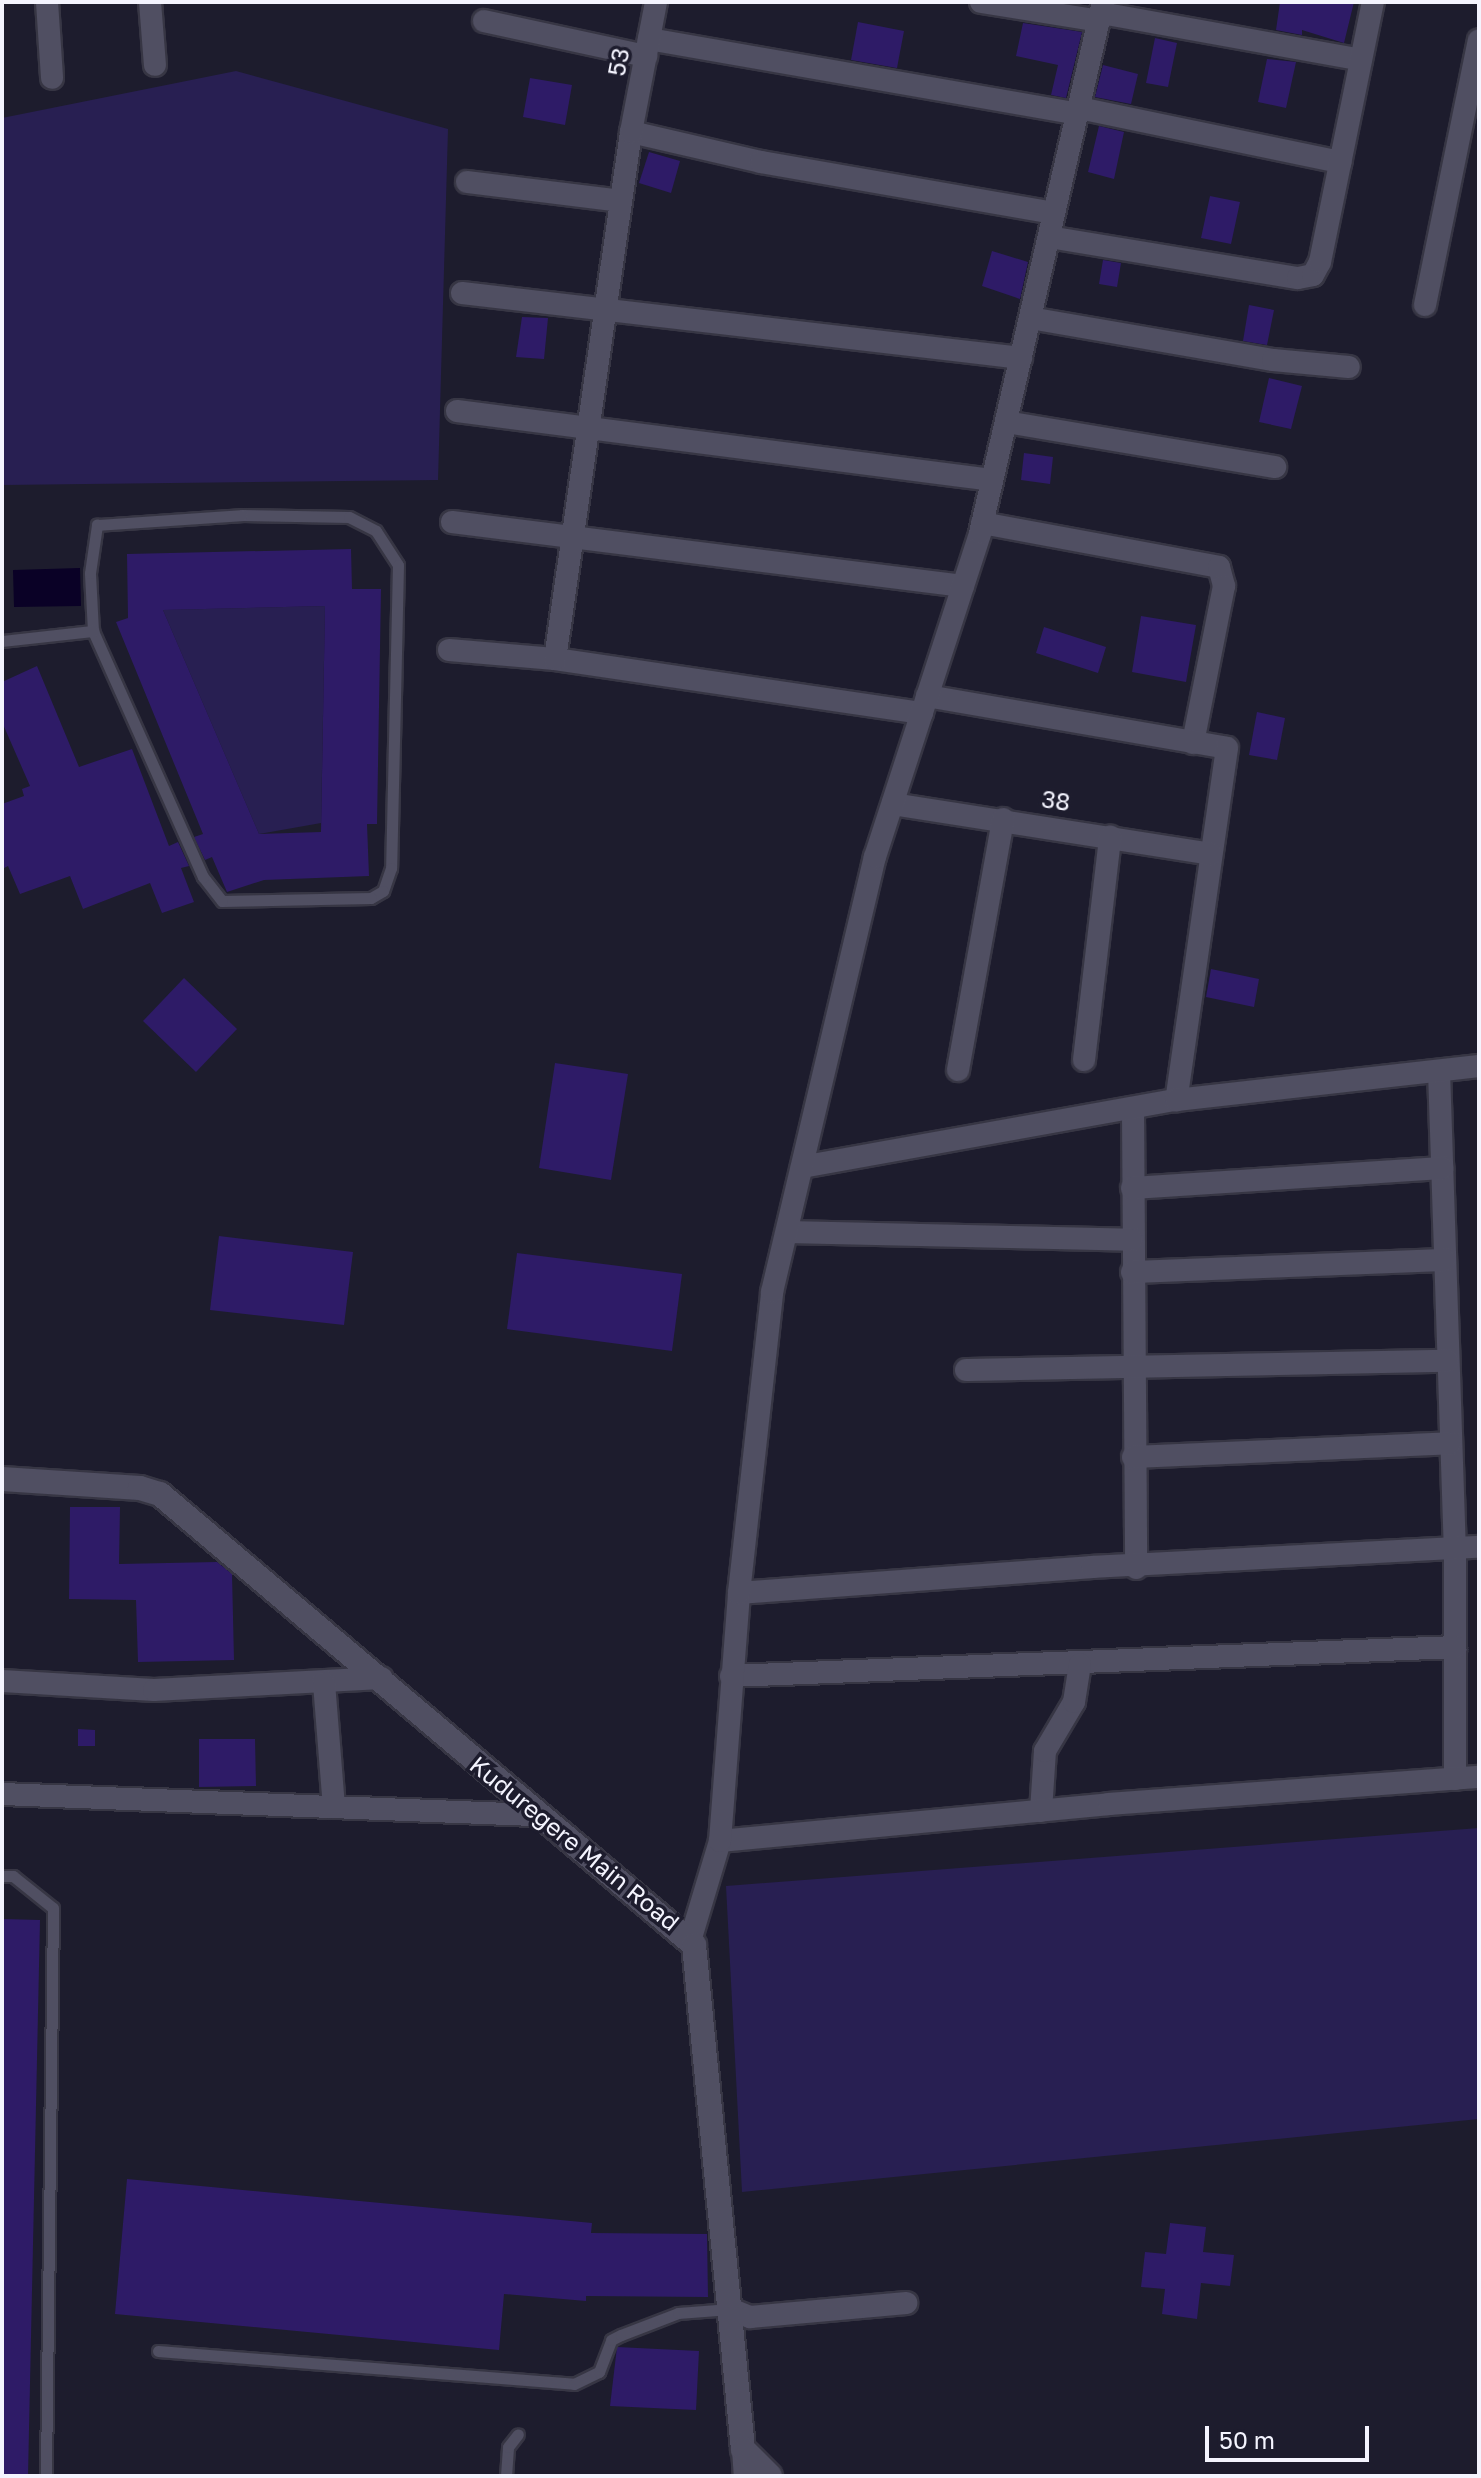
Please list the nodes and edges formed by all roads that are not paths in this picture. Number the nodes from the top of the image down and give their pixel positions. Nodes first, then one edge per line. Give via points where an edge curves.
1 (47, 2) edge
2 (150, 2) edge
3 (656, 2) edge
4 (981, 2) edge
5 (1373, 2) edge
6 (1101, 12) edge
7 (484, 21) dead end
8 (1479, 40) edge
9 (648, 47) junction
10 (1361, 60) junction
11 (155, 65) dead end
12 (52, 78) dead end
13 (1078, 111) junction
14 (631, 132) junction
15 (1340, 162) junction
16 (467, 182) dead end
17 (621, 201) junction
18 (1054, 213) junction
19 (1049, 237) junction
20 (462, 293) dead end
21 (1425, 305) dead end
22 (605, 311) junction
23 (1030, 318) junction
24 (1021, 358) junction
25 (1349, 367) dead end
26 (457, 411) dead end
27 (1006, 422) junction
28 (589, 426) junction
29 (1275, 467) dead end
30 (992, 480) junction
31 (452, 522) dead end
32 (982, 523) junction
33 (573, 537) junction
34 (963, 586) junction
35 (93, 631) junction
36 (2, 641) edge
37 (449, 650) dead end
38 (555, 659) junction
39 (924, 705) junction
40 (1193, 743) junction
41 (893, 804) junction
42 (1003, 819) junction
43 (1110, 837) junction
44 (1211, 854) junction
45 (1084, 1060) dead end
46 (1479, 1066) edge
47 (958, 1070) dead end
48 (1439, 1071) junction
49 (1176, 1100) junction
50 (1133, 1110) junction
51 (802, 1167) junction
52 (1442, 1168) junction
53 (1132, 1188) junction
54 (787, 1232) junction
55 (1132, 1240) junction
56 (1445, 1260) junction
57 (1132, 1272) junction
58 (1448, 1361) junction
59 (1131, 1367) junction
60 (966, 1370) dead end
61 (1451, 1443) junction
62 (1133, 1457) junction
63 (2, 1479) edge
64 (1479, 1547) edge
65 (1455, 1549) junction
66 (1136, 1568) junction
67 (739, 1593) junction
68 (1455, 1647) junction
69 (1080, 1664) junction
70 (731, 1676) junction
71 (382, 1678) junction
72 (2, 1681) edge
73 (324, 1683) junction
74 (1479, 1777) edge
75 (1455, 1779) junction
76 (2, 1794) edge
77 (334, 1807) junction
78 (1041, 1811) junction
79 (534, 1815) junction
80 (720, 1841) junction
81 (2, 1876) edge
82 (690, 1941) junction
83 (906, 2303) dead end
84 (730, 2309) junction
85 (158, 2351) dead end
86 (518, 2434) dead end
87 (743, 2449) junction
88 (46, 2476) edge
89 (506, 2476) edge
90 (745, 2476) edge
91 (770, 2476) edge

1 - 12 street
2 - 11 street
3 - 9 street, 53
4 - 6 street
5 - 10 street
6 - 10 street
6 - 13 street
7 - 9 street
8 - 21 street
9 - 13 street
9 - 14 street, 53
10 - 15 street
13 - 15 street
13 - 18 street
14 - 17 street, 53
14 - 18 street via 761,162
15 - 19 street via 1313,275 1285,276
16 - 17 street
17 - 22 street, 53
18 - 19 street
19 - 23 street
20 - 22 street
22 - 24 street
22 - 28 street, 53
23 - 24 street
23 - 25 street via 1273,360
24 - 27 street
26 - 28 street
27 - 29 street
27 - 30 street
28 - 30 street
28 - 33 street, 53
30 - 32 street
31 - 33 street
32 - 34 street
32 - 40 street via 1219,567 1224,586
33 - 34 street
33 - 38 street, 53
34 - 39 street
35 - 35 lane via 94,532 103,521 313,515 349,517 376,531 398,565 391,868 383,891 357,901 222,901 203,877
35 - 36 lane
37 - 38 street
38 - 39 street
39 - 40 street
39 - 41 street
40 - 44 street via 1227,748
41 - 42 street, 38
41 - 51 street
42 - 43 street, 38
42 - 47 street
43 - 44 street, 38
43 - 45 street
44 - 49 street
46 - 48 street
48 - 49 street
48 - 52 street
49 - 50 street
50 - 51 street
50 - 53 street
51 - 54 street
52 - 53 street
52 - 56 street
53 - 55 street
54 - 55 street
54 - 67 street via 772,1292
55 - 57 street
56 - 57 street
56 - 58 street
57 - 59 street
58 - 59 street
58 - 61 street
59 - 60 street
59 - 62 street
61 - 62 street
61 - 65 street
62 - 66 street
63 - 71 street, Kuduregere Main Road via 140,1488 160,1494
64 - 65 street
65 - 66 street
65 - 68 street
66 - 67 street
67 - 70 street
68 - 69 street
68 - 75 street
69 - 70 street
69 - 78 street via 1074,1702 1045,1751
70 - 80 street
71 - 73 street
71 - 79 street, Kuduregere Main Road
72 - 73 street via 154,1690
73 - 77 street
74 - 75 street
75 - 78 street
76 - 77 street
77 - 79 street
78 - 80 street
79 - 82 street, Kuduregere Main Road
80 - 82 street
81 - 88 lane via 13,1876 53,1908
82 - 84 street, Kuduregere Main Road via 698,1965
83 - 84 street via 750,2317
84 - 85 lane via 678,2313 621,2335 611,2340 599,2372 574,2384
84 - 87 street, Kuduregere Main Road
86 - 89 lane via 508,2447
87 - 90 street
87 - 91 street

